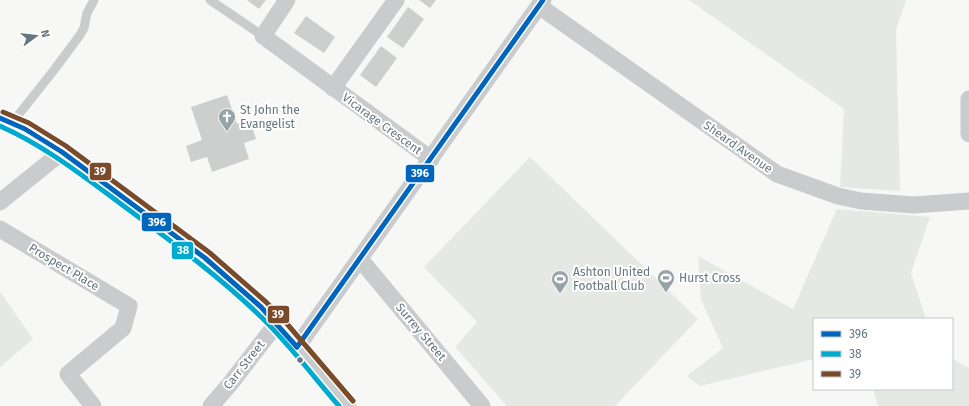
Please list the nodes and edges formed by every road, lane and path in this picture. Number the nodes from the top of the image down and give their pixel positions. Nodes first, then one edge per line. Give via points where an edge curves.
1 (94, 0) edge
2 (210, 0) edge
3 (287, 0) edge
4 (396, 0) edge
5 (541, 3) edge
6 (263, 36) junction
7 (333, 88) junction
8 (969, 99) edge
9 (6, 121) edge
10 (969, 134) edge
11 (62, 152) junction
12 (430, 159) junction
13 (969, 201) edge
14 (0, 202) edge
15 (0, 229) edge
16 (360, 259) junction
17 (277, 323) junction
18 (297, 347) junction
19 (93, 406) edge
20 (211, 406) edge
21 (348, 406) edge
22 (482, 406) edge

1 - 9 lane via 80,36 54,70
2 - 6 lane
3 - 6 street
4 - 7 street, Vicarage Crescent
5 - 12 street
5 - 13 street, Sheard Avenue via 777,174 838,196 861,201 914,206
6 - 7 street, Vicarage Crescent
7 - 12 street, Vicarage Crescent
8 - 10 street
9 - 11 street via 25,129
11 - 14 street
11 - 17 street via 205,258
12 - 16 street
15 - 19 street, Prospect Place via 129,306 123,328 68,374
16 - 18 street
16 - 22 street, Surrey Street
17 - 18 street
17 - 20 street, Carr Street
18 - 21 street

